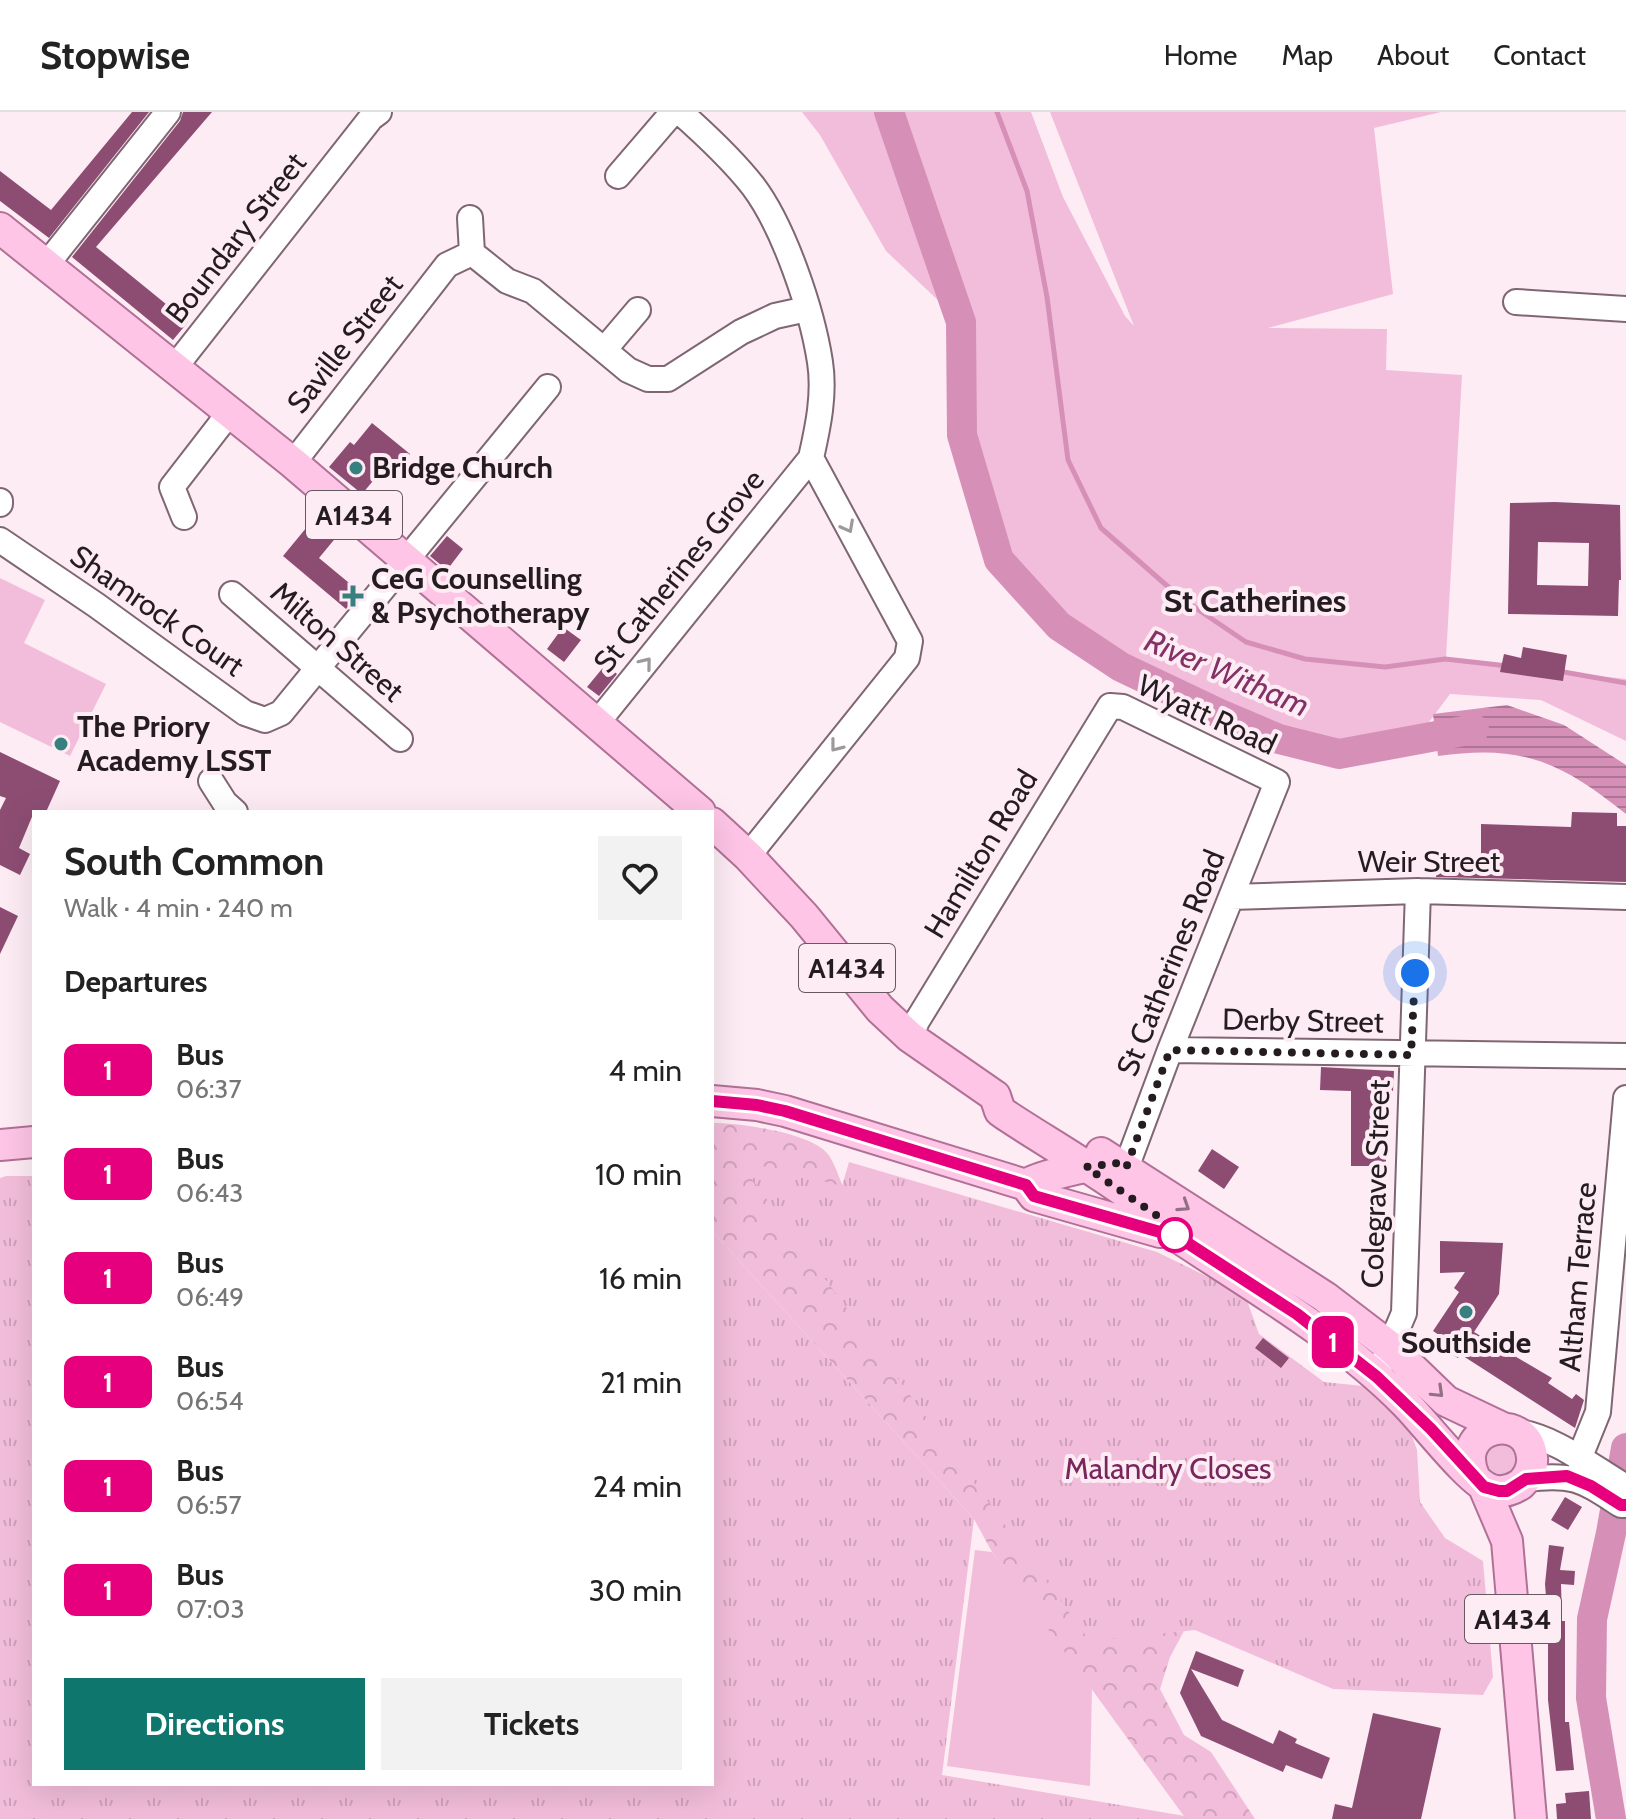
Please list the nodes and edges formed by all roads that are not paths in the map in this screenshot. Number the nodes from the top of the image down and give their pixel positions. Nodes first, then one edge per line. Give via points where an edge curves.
1 (168, 112) edge
2 (379, 112) edge
3 (673, 112) edge
4 (680, 112) edge
5 (618, 176) dead end
6 (470, 218) dead end
7 (0, 228) edge
8 (472, 253) junction
9 (47, 264) junction
10 (1516, 302) dead end
11 (807, 309) junction
12 (1626, 309) edge
13 (638, 310) dead end
14 (604, 350) junction
15 (175, 367) junction
16 (548, 387) dead end
17 (230, 412) junction
18 (811, 458) junction
19 (293, 463) junction
20 (184, 517) dead end
21 (0, 540) edge
22 (406, 560) junction
23 (232, 594) dead end
24 (318, 669) junction
25 (1110, 706) joint
26 (597, 723) junction
27 (400, 739) dead end
28 (211, 781) dead end
29 (1277, 782) joint
30 (226, 809) edge
31 (698, 810) edge
32 (714, 825) edge
33 (748, 856) junction
34 (1418, 891) junction
35 (1231, 897) junction
36 (1626, 897) edge
37 (910, 1037) junction
38 (1170, 1050) junction
39 (1411, 1055) junction
40 (1626, 1056) edge
41 (995, 1096) junction
42 (1626, 1098) edge
43 (714, 1101) edge
44 (1026, 1130) junction
45 (32, 1142) edge
46 (0, 1145) edge
47 (1122, 1166) junction
48 (1086, 1167) junction
49 (1017, 1182) junction
50 (1169, 1231) junction
51 (1389, 1346) junction
52 (1377, 1377) junction
53 (1509, 1430) junction
54 (1591, 1473) junction
55 (1479, 1482) junction
56 (1524, 1482) junction
57 (1626, 1487) edge
58 (1626, 1505) edge
59 (1507, 1541) junction
60 (1531, 1819) edge

1 - 9 street
2 - 15 street, Boundary Street
3 - 5 street
4 - 11 street, St Catherines Grove via 715,142 754,188 788,249
6 - 8 street
7 - 9 main road, A1434
8 - 14 street via 507,281 533,291
8 - 19 street, Saville Street via 441,273
9 - 15 main road, A1434
10 - 12 street
11 - 14 street via 741,332 668,379 648,379 628,370
11 - 18 street, St Catherines Grove via 820,363 820,419
13 - 14 street
15 - 17 main road, A1434
16 - 22 street
17 - 19 main road, A1434
17 - 20 street via 164,481
26 -> 18 street, St Catherines Grove
18 -> 33 street via 910,641 907,658
19 - 22 main road, A1434
21 - 24 street, Shamrock Court via 245,713 265,720 281,713
22 - 24 street
22 - 26 main road, A1434
23 - 24 street, Milton Street
24 - 27 street, Milton Street
25 - 29 street, Wyatt Road via 1123,707
25 - 37 street, Hamilton Road
26 - 31 main road, A1434
28 - 30 street
29 - 35 street, St Catherines Road
32 - 33 main road, A1434
33 - 37 main road, A1434
34 - 35 street, Weir Street
34 - 36 street, Weir Street
34 - 39 street, Colegrave Street
35 - 38 street, St Catherines Road
37 - 41 main road, A1434
38 - 39 street, Derby Street
38 - 47 street, St Catherines Road
39 - 40 street, Derby Street
39 - 51 street, Colegrave Street via 1404,1313
41 - 44 main road, A1434 via 1000,1111
41 - 47 main road, A1434 via 1009,1095
42 - 54 street, Altham Terrace
43 - 49 main road via 785,1111
44 - 48 main road, A1434
44 - 49 main road via 1029,1149
45 - 46 main road
47 - 48 main road
47 -> 51 main road, A1434 via 1325,1297
48 - 49 main road
48 - 50 main road, A1434 via 1165,1221
49 - 50 main road via 1034,1196
50 - 52 main road, A1434 via 1297,1314
51 - 52 street, Colegrave Street
51 -> 53 main road, A1434 via 1446,1401
52 - 55 main road, A1434
53 - 54 street via 1543,1438
53 - 55 main road, A1434 via 1486,1432 1473,1445 1469,1462
53 - 56 main road, A1434 via 1525,1440 1531,1452 1532,1466
54 - 56 street
54 - 57 street
54 - 58 street
55 - 56 main road via 1499,1491
55 - 59 main road, A1434
56 - 59 main road, A1434
59 - 60 main road, A1434

